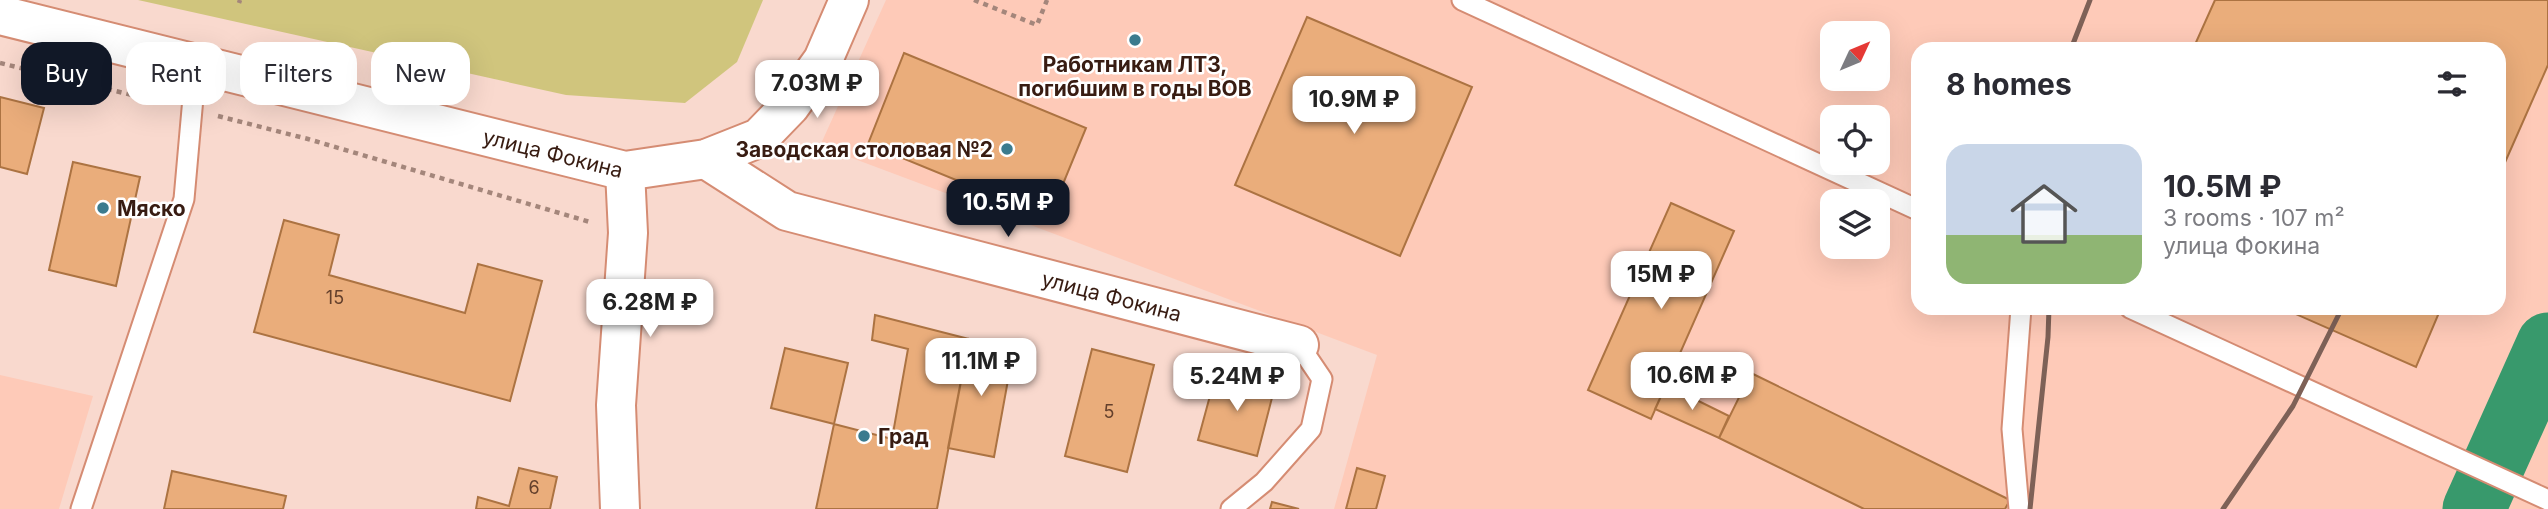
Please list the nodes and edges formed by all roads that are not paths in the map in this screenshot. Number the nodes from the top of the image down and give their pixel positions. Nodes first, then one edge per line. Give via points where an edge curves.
1 (849, 0) edge
2 (1462, 0) edge
3 (0, 15) edge
4 (126, 46) edge
5 (226, 71) edge
6 (192, 105) edge
7 (706, 159) junction
8 (625, 171) junction
9 (1911, 207) edge
10 (2020, 315) edge
11 (2145, 315) edge
12 (1299, 345) joint
13 (2548, 500) edge
14 (81, 509) edge
15 (620, 509) edge
16 (1231, 509) edge
17 (2019, 509) edge

1 - 7 street via 823,60 790,106 759,138
2 - 9 lane
3 - 4 street, улица Фокина
5 - 8 street, улица Фокина
6 - 14 lane via 184,199
7 - 8 street, улица Фокина
7 - 12 street, улица Фокина via 787,211
8 - 15 street via 628,233 616,405
10 - 17 lane via 2012,429
11 - 13 lane
12 - 16 lane via 1322,379 1311,429 1264,482

